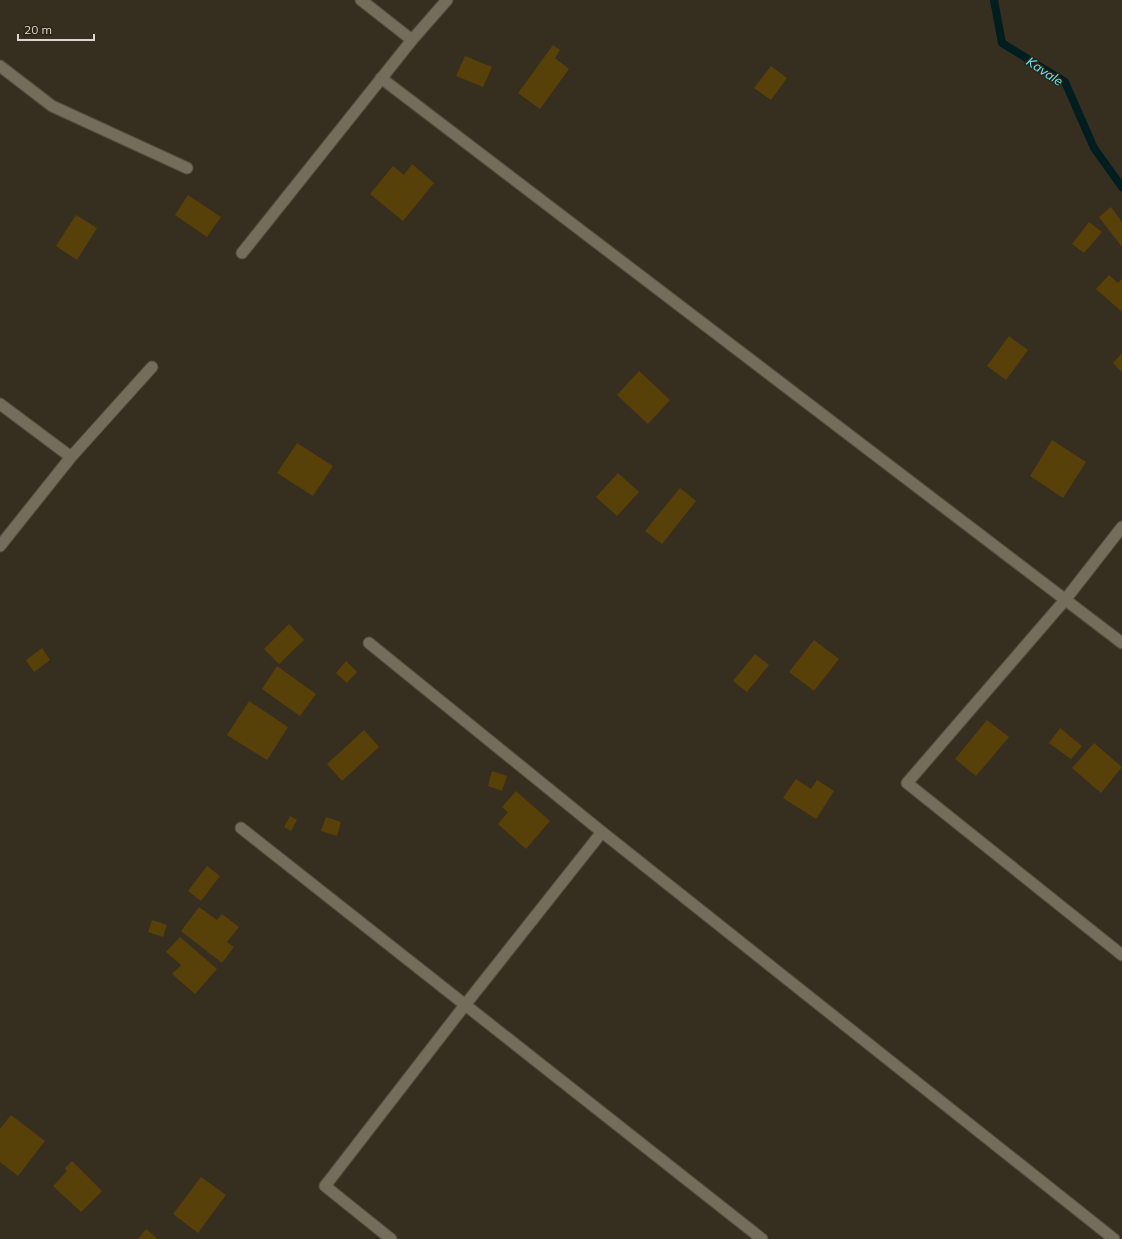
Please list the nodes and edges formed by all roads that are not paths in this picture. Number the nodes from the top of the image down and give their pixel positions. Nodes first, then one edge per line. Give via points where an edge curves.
1 (361, 0) edge
2 (447, 0) edge
3 (412, 40) junction
4 (0, 66) edge
5 (381, 78) junction
6 (187, 168) dead end
7 (242, 253) dead end
8 (152, 367) dead end
9 (0, 404) edge
10 (71, 457) junction
11 (1122, 527) edge
12 (0, 546) edge
13 (1065, 600) junction
14 (369, 643) dead end
15 (1122, 643) edge
16 (241, 828) dead end
17 (602, 832) junction
18 (1122, 955) edge
19 (465, 1004) junction
20 (391, 1239) edge
21 (762, 1239) edge
22 (1114, 1239) edge

1 - 3 street
2 - 3 street
3 - 5 street
4 - 6 street via 52,106
5 - 7 street
5 - 13 street
8 - 10 street
9 - 10 street
10 - 12 street
11 - 13 street
13 - 15 street
13 - 18 street via 907,783
14 - 17 street
16 - 19 street
17 - 19 street
17 - 22 street
19 - 20 street via 326,1186
19 - 21 street

